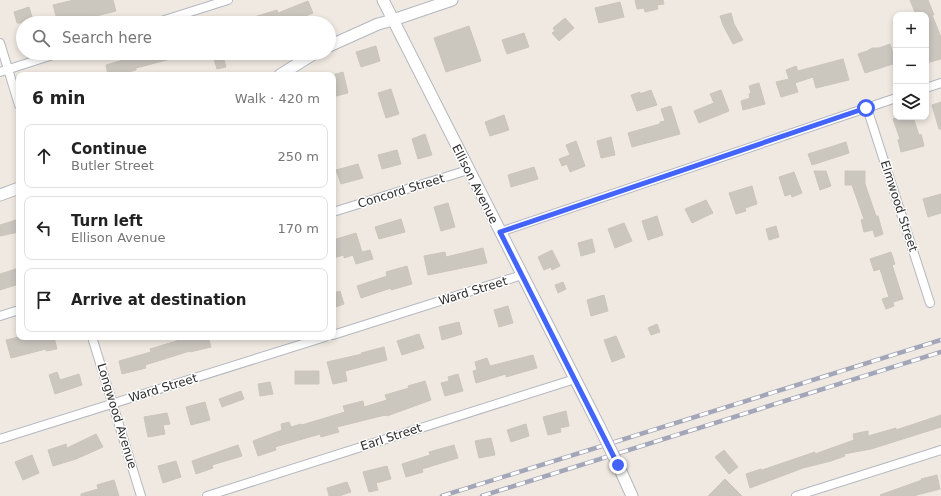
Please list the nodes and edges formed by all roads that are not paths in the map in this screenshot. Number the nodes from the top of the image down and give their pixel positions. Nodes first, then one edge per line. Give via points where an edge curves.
1 (228, 0) edge
2 (383, 0) edge
3 (452, 0) edge
4 (177, 16) edge
5 (393, 20) junction
6 (0, 43) edge
7 (336, 43) edge
8 (36, 60) edge
9 (304, 60) edge
10 (4, 70) edge
11 (285, 72) edge
12 (941, 83) edge
13 (929, 87) edge
14 (16, 98) edge
15 (893, 99) edge
16 (866, 108) junction
17 (468, 170) junction
18 (16, 189) edge
19 (0, 195) edge
20 (336, 211) edge
21 (500, 232) junction
22 (522, 276) junction
23 (930, 303) dead end
24 (16, 311) edge
25 (0, 316) edge
26 (336, 333) edge
27 (93, 340) edge
28 (315, 340) edge
29 (575, 379) junction
30 (113, 403) junction
31 (0, 438) edge
32 (941, 450) edge
33 (141, 496) edge
34 (208, 496) edge
35 (632, 496) edge
36 (796, 496) edge

1 - 4 street
2 - 5 street, Ellison Avenue
3 - 5 street
5 - 7 street
5 - 17 street, Ellison Avenue
6 - 10 street
8 - 10 street
9 - 11 street
10 - 14 street
12 - 13 street
15 - 16 street
16 - 21 street
16 - 23 street, Elmwood Street
17 - 20 street, Concord Street
17 - 21 street, Ellison Avenue
18 - 19 street
21 - 22 street, Ellison Avenue
22 - 26 street, Ward Street
22 - 29 street, Ellison Avenue
24 - 25 street
27 - 30 street, Longwood Avenue
28 - 30 street, Ward Street
29 - 34 street, Earl Street
29 - 35 street, Ellison Avenue, bridge
30 - 31 street, Ward Street
30 - 33 street, Longwood Avenue
32 - 36 street

